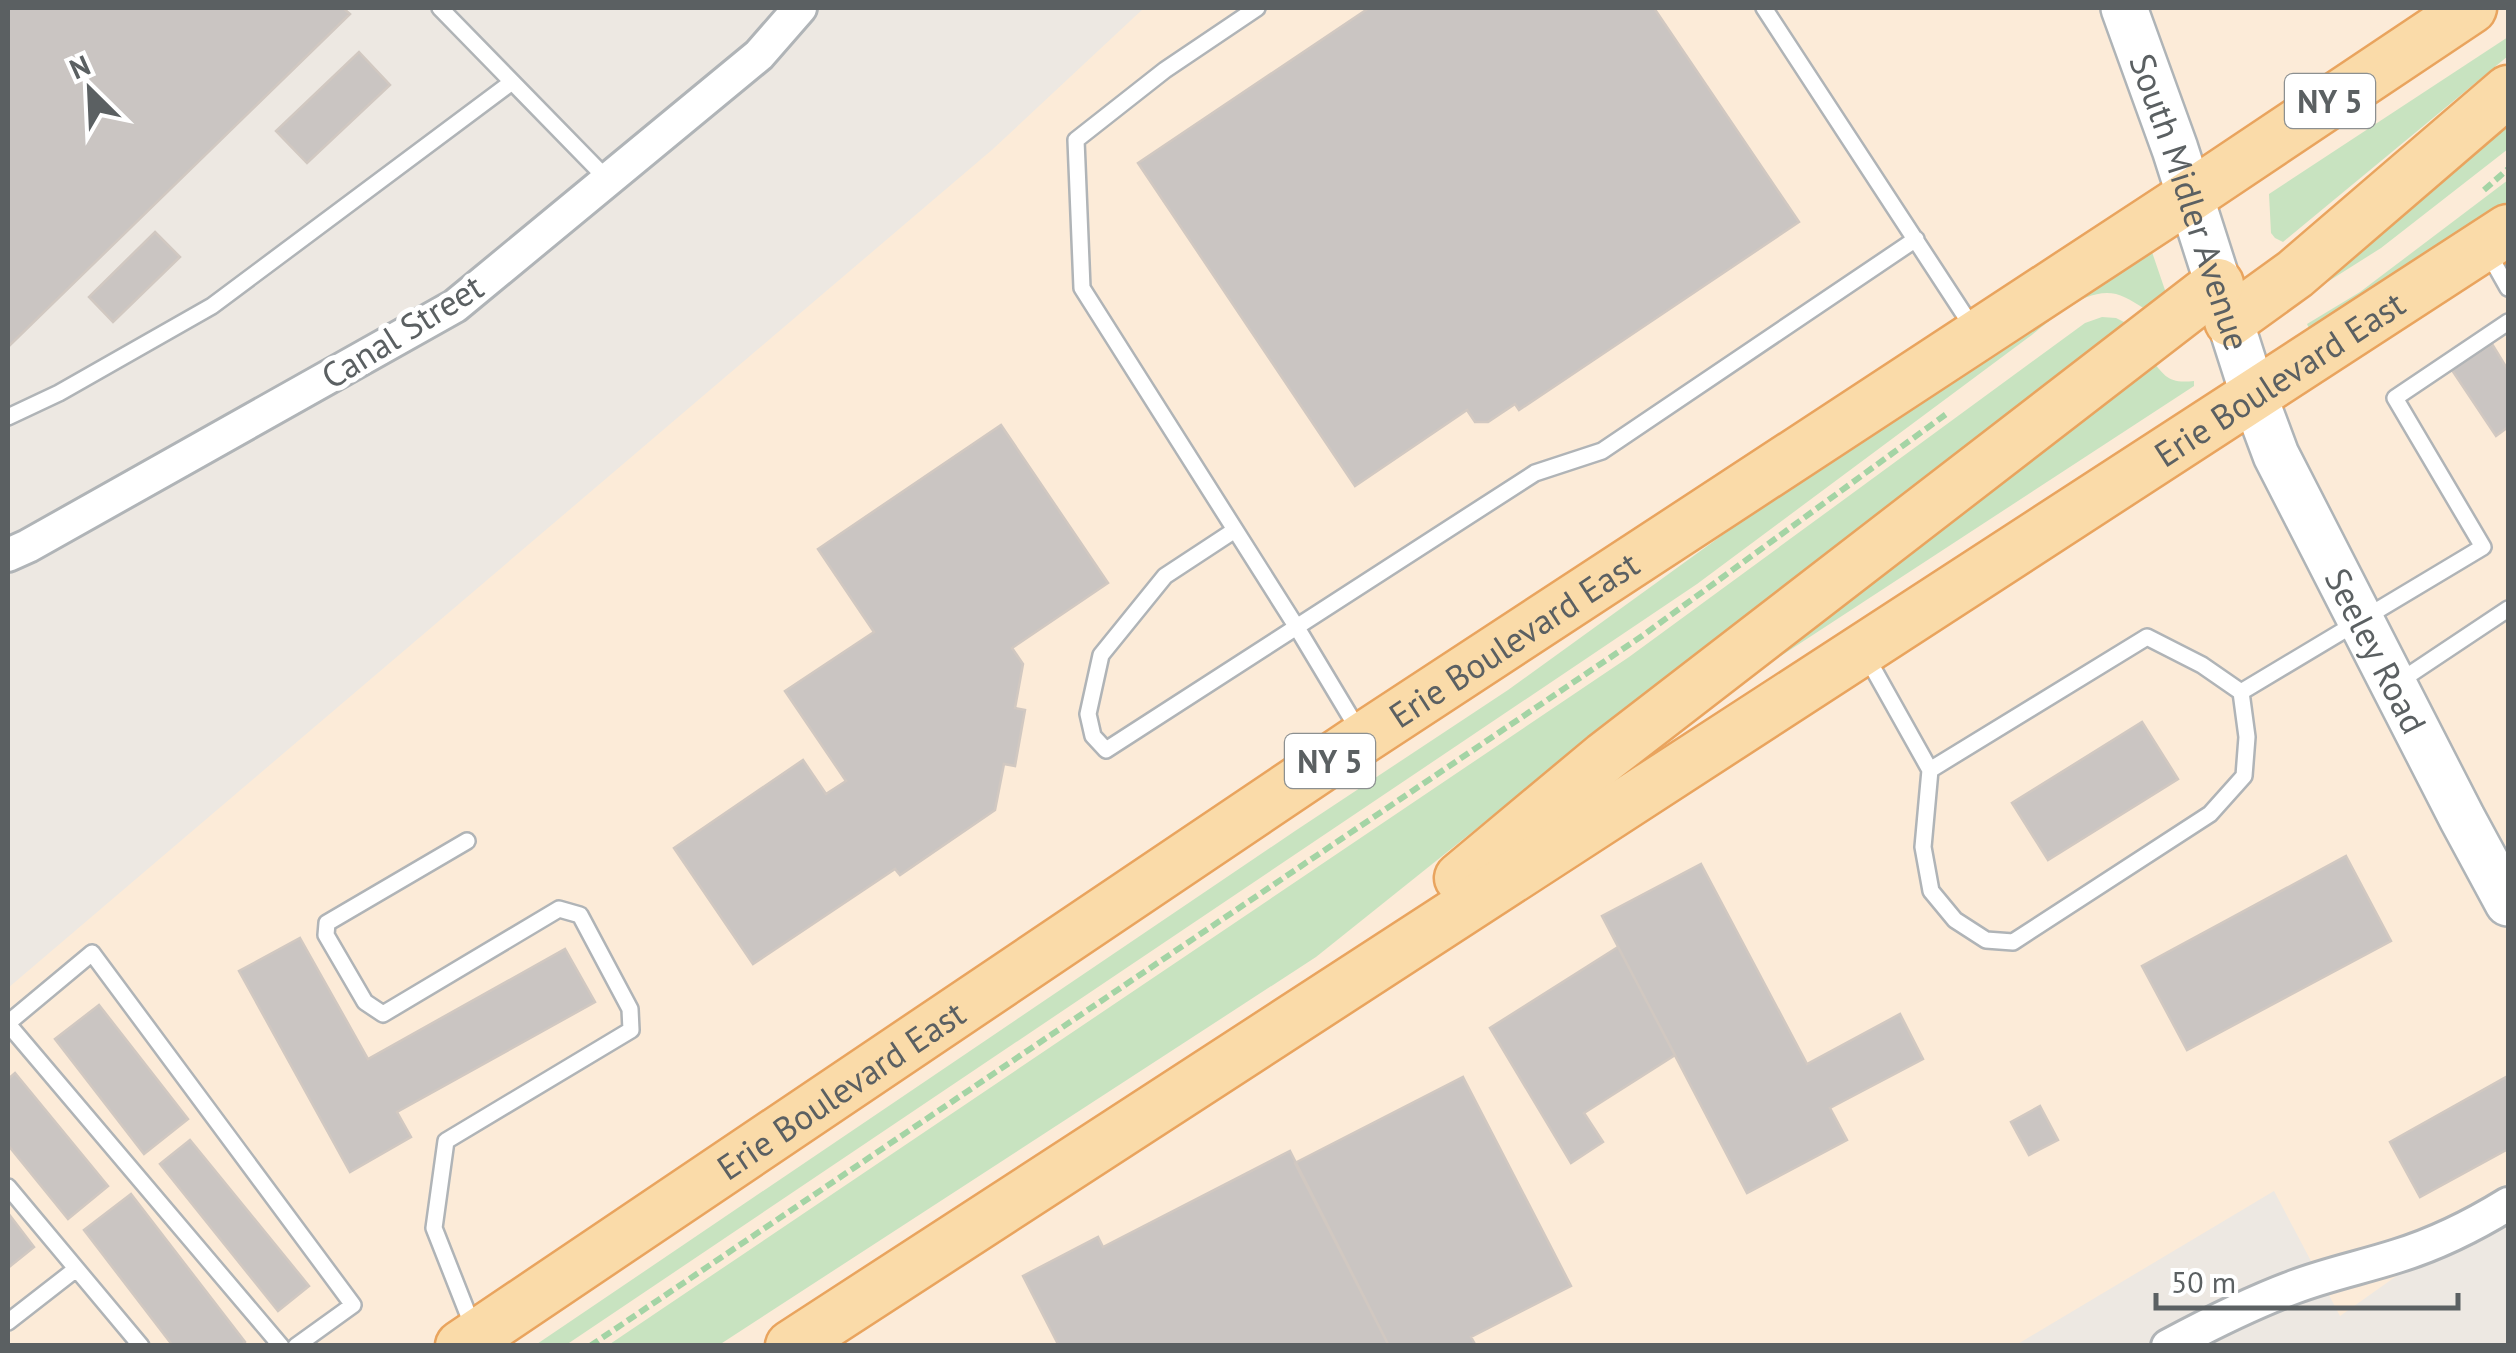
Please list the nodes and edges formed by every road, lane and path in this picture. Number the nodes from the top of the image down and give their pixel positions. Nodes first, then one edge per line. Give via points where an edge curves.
1 (440, 8) edge
2 (800, 8) edge
3 (1257, 8) edge
4 (1764, 8) edge
5 (2124, 8) edge
6 (2455, 12) edge
7 (512, 82) junction
8 (2508, 91) edge
9 (608, 180) junction
10 (2190, 196) junction
11 (1916, 239) junction
12 (2500, 255) edge
13 (2224, 302) junction
14 (2508, 322) edge
15 (1978, 336) junction
16 (2254, 396) junction
17 (1954, 408) dead end
18 (8, 416) edge
19 (1235, 530) junction
20 (8, 555) edge
21 (2508, 609) edge
22 (2360, 620) junction
23 (1296, 626) junction
24 (1863, 649) junction
25 (2394, 686) junction
26 (2241, 692) junction
27 (1363, 738) junction
28 (1930, 770) junction
29 (467, 841) dead end
30 (2508, 903) edge
31 (1287, 1022) junction
32 (8, 1024) edge
33 (8, 1187) edge
34 (2508, 1204) edge
35 (76, 1268) junction
36 (8, 1322) edge
37 (469, 1341) edge
38 (142, 1346) edge
39 (281, 1346) edge
40 (296, 1346) edge
41 (590, 1346) edge
42 (791, 1346) edge
43 (2168, 1346) edge

1 - 7 lane
2 - 9 street, Canal Street via 758,55
3 - 19 lane via 1076,140 1082,288
4 - 11 lane
5 - 10 street, South Midler Avenue
6 - 10 main road, Erie Boulevard East / NY 5
7 - 9 lane
7 - 18 lane via 212,306
8 - 13 main road via 2294,274
9 - 20 street, Canal Street via 455,306
10 - 13 street, South Midler Avenue
10 - 15 main road, Erie Boulevard East / NY 5
11 - 15 lane
11 - 23 lane via 1602,451 1535,474
12 - 16 main road, Erie Boulevard East
13 - 16 street, South Midler Avenue
13 - 31 main road via 1604,757
14 - 22 lane via 2395,398 2483,547
15 - 27 main road, Erie Boulevard East / NY 5
16 - 22 street, Seeley Road via 2276,455
16 - 24 main road, Erie Boulevard East
17 - 41 path via 1642,636
19 - 23 lane
19 - 23 lane via 1165,576 1101,655 1088,714 1093,736 1106,750
21 - 25 lane
22 - 25 street, Seeley Road
22 - 26 lane
23 - 27 lane
24 - 28 lane
24 - 31 main road, Erie Boulevard East
25 - 30 street, Seeley Road
26 - 28 lane via 2147,637
26 - 28 lane via 2244,776 2210,814 2013,942 1986,940 1955,920 1931,892 1922,847
27 - 37 main road, Erie Boulevard East / NY 5
29 - 37 lane via 326,923 326,935 365,1002 383,1014 559,909 580,915 630,1010 632,1030 446,1141 434,1228 462,1294
31 - 42 main road, Erie Boulevard East
32 - 39 lane
32 - 40 lane via 92,953 353,1304
33 - 35 lane
34 - 43 street via 2447,1237 2292,1288
35 - 36 lane
35 - 38 lane

